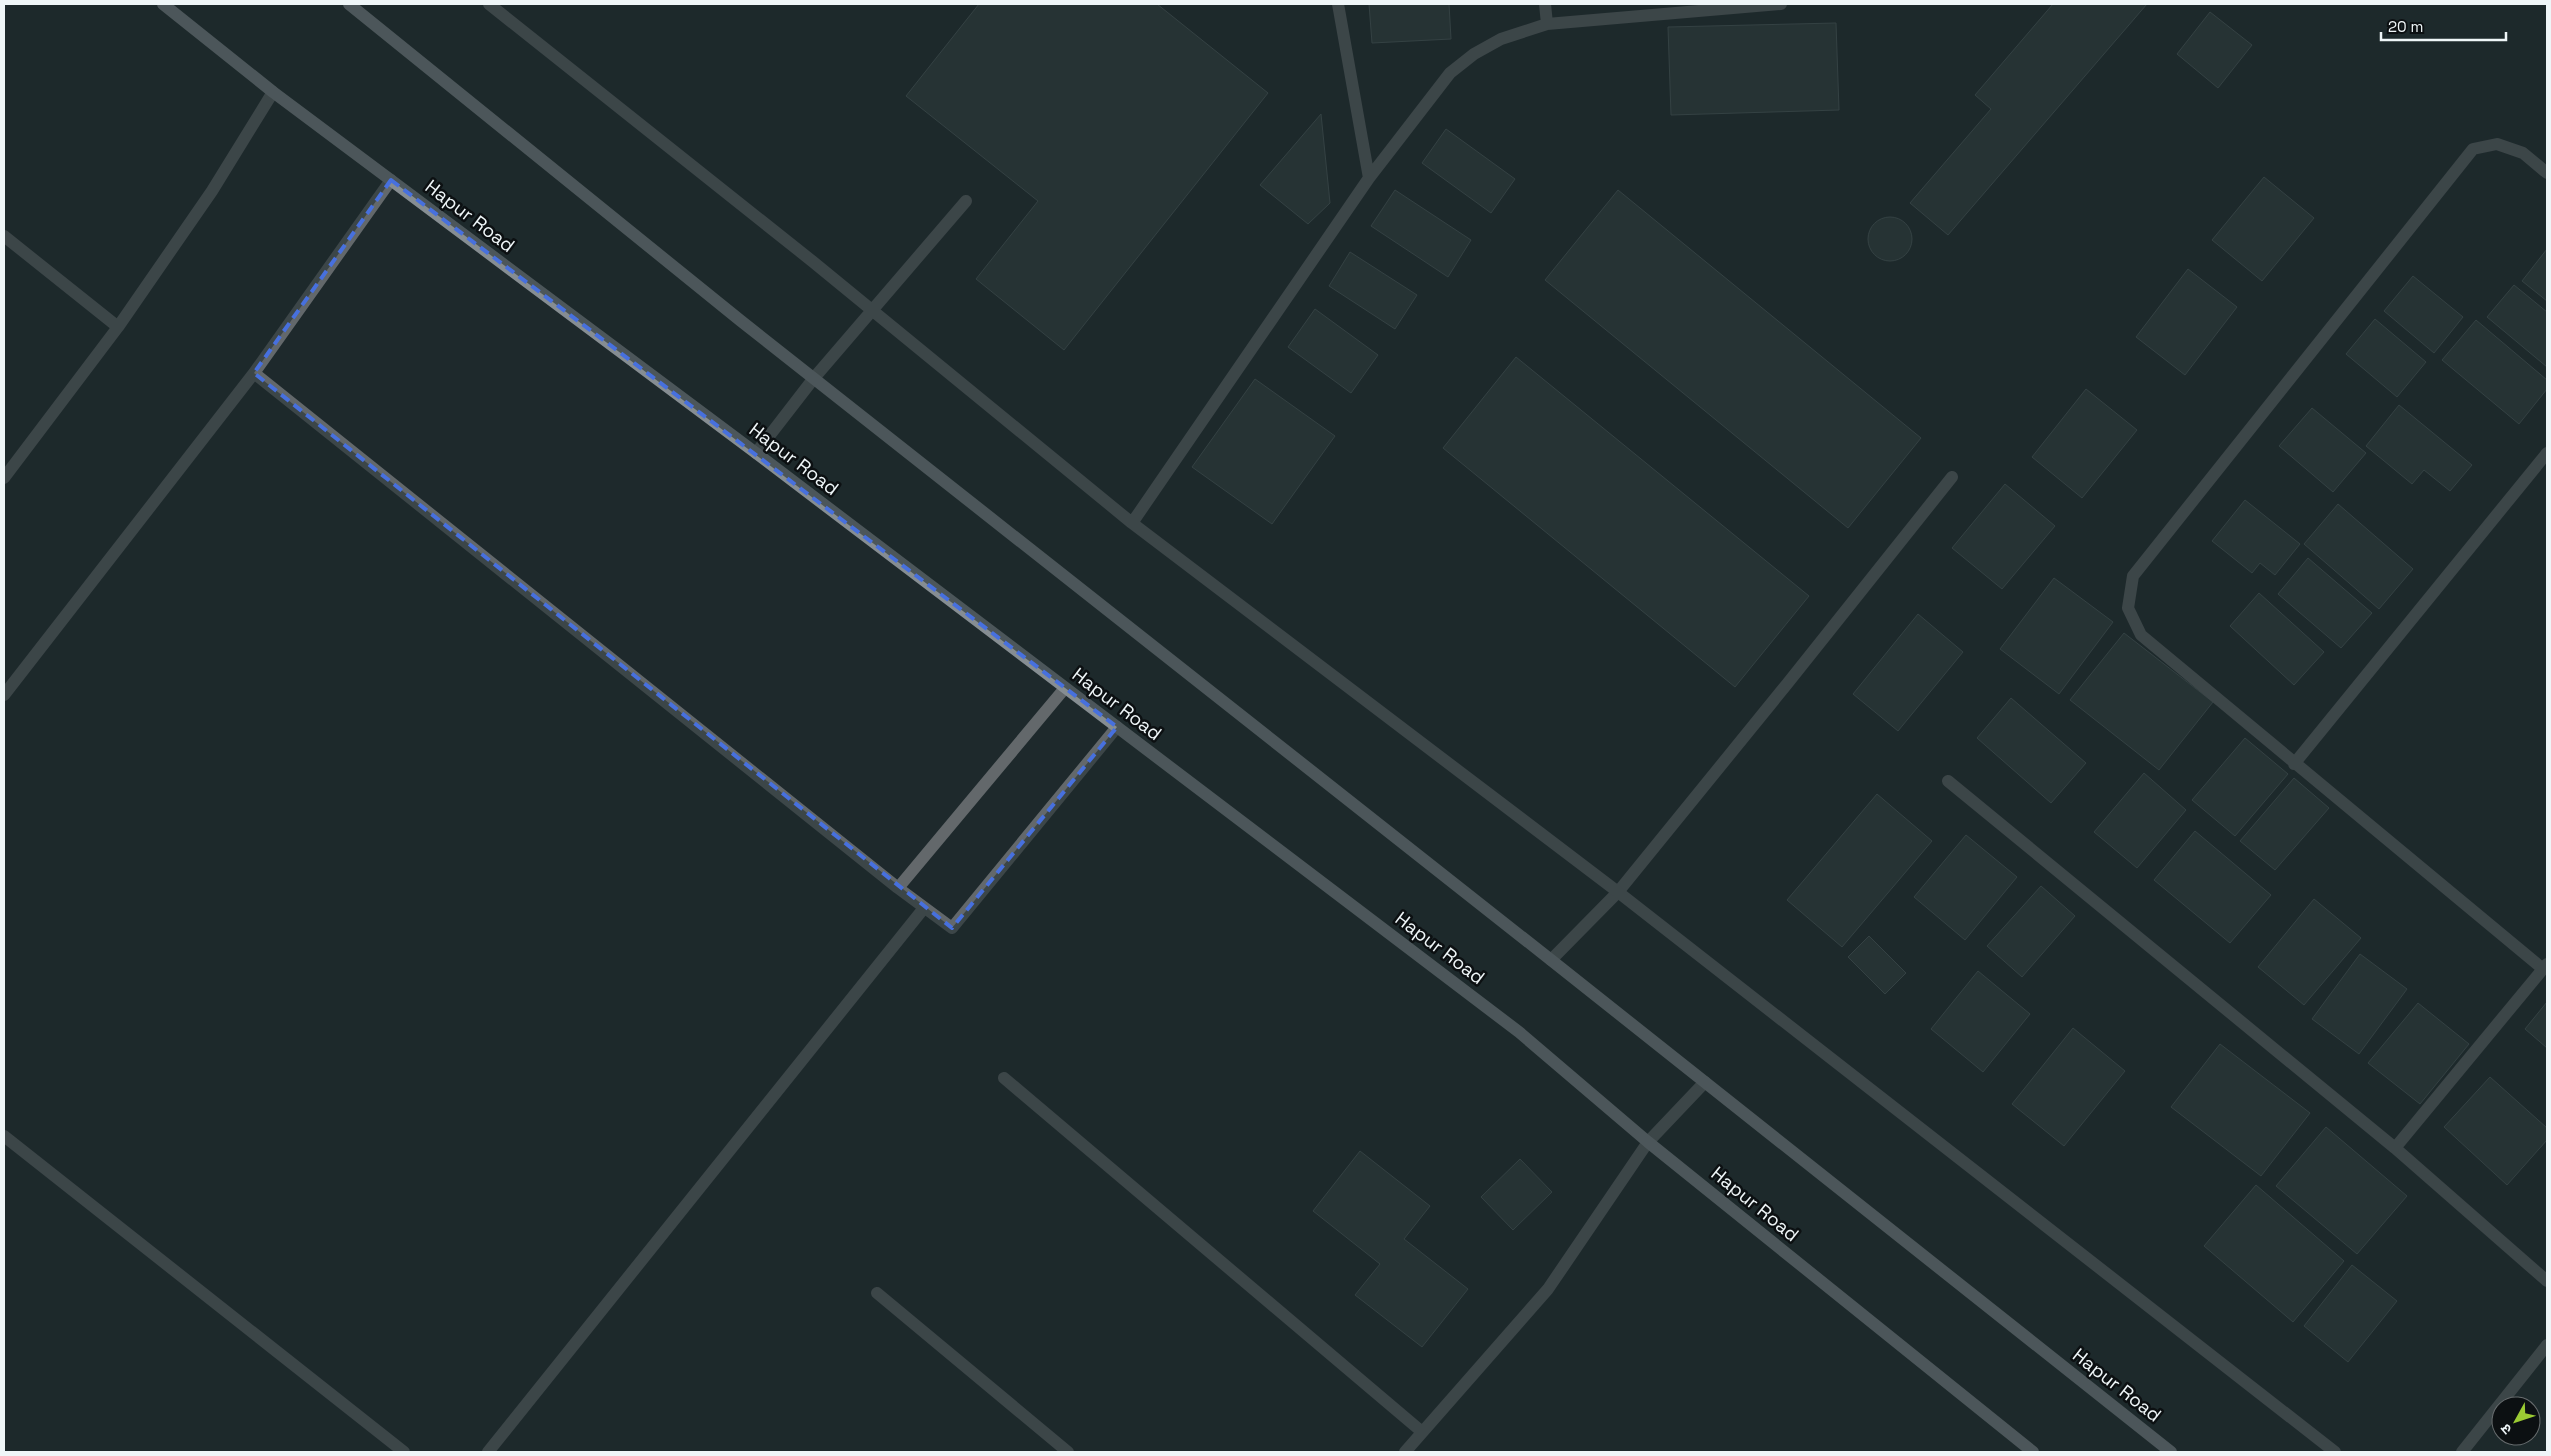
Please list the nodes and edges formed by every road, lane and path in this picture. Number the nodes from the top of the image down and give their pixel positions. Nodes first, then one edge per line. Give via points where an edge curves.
1 (163, 4) edge
2 (349, 4) edge
3 (490, 4) edge
4 (1338, 4) edge
5 (1545, 4) edge
6 (1780, 4) edge
7 (1547, 24) junction
8 (273, 92) junction
9 (2547, 173) edge
10 (1369, 178) junction
11 (391, 180) junction
12 (966, 202) dead end
13 (4, 236) edge
14 (873, 311) junction
15 (118, 327) junction
16 (254, 373) junction
17 (814, 378) junction
18 (756, 453) junction
19 (2547, 453) edge
20 (1952, 477) dead end
21 (4, 478) edge
22 (1132, 522) junction
23 (1065, 688) junction
24 (4, 695) edge
25 (1116, 727) junction
26 (2294, 764) junction
27 (1948, 781) dead end
28 (898, 888) junction
29 (1618, 892) junction
30 (924, 908) junction
31 (1551, 960) junction
32 (2545, 967) edge
33 (1004, 1078) dead end
34 (1705, 1082) junction
35 (4, 1136) edge
36 (1648, 1142) junction
37 (2395, 1148) junction
38 (2547, 1281) edge
39 (877, 1293) dead end
40 (2547, 1345) edge
41 (1421, 1432) junction
42 (404, 1452) edge
43 (488, 1452) edge
44 (1068, 1452) edge
45 (1405, 1452) edge
46 (2033, 1452) edge
47 (2171, 1452) edge
48 (2335, 1452) edge
49 (2462, 1452) edge

1 - 8 main road, Hapur Road
2 - 17 main road, Hapur Road
3 - 14 street
4 - 10 street
5 - 7 street
6 - 7 street
7 - 10 street via 1501,39 1450,73
8 - 11 main road, Hapur Road
8 - 15 street via 212,191
9 - 26 street via 2522,153 2497,144 2473,149 2133,576 2128,608 2141,635
10 - 22 street
11 - 16 street
11 - 18 main road, Hapur Road
12 - 14 street
13 - 15 street
14 - 17 street
14 - 22 street
15 - 21 street
16 - 24 street
16 - 28 street
17 - 18 street
17 - 31 main road, Hapur Road
18 - 23 main road, Hapur Road
19 - 26 street
20 - 29 street
22 - 29 street
23 - 25 main road, Hapur Road
23 - 28 street
25 - 30 street via 952,928
25 - 36 main road, Hapur Road via 1519,1032
26 - 32 street
27 - 37 street
28 - 30 street
29 - 31 street
29 - 48 street
30 - 43 street
31 - 34 main road, Hapur Road
32 - 37 street
33 - 41 street
34 - 36 street
34 - 47 main road, Hapur Road
35 - 42 street
36 - 41 street via 1548,1289
36 - 46 main road, Hapur Road
37 - 38 street
39 - 44 street
40 - 49 street
41 - 45 street

